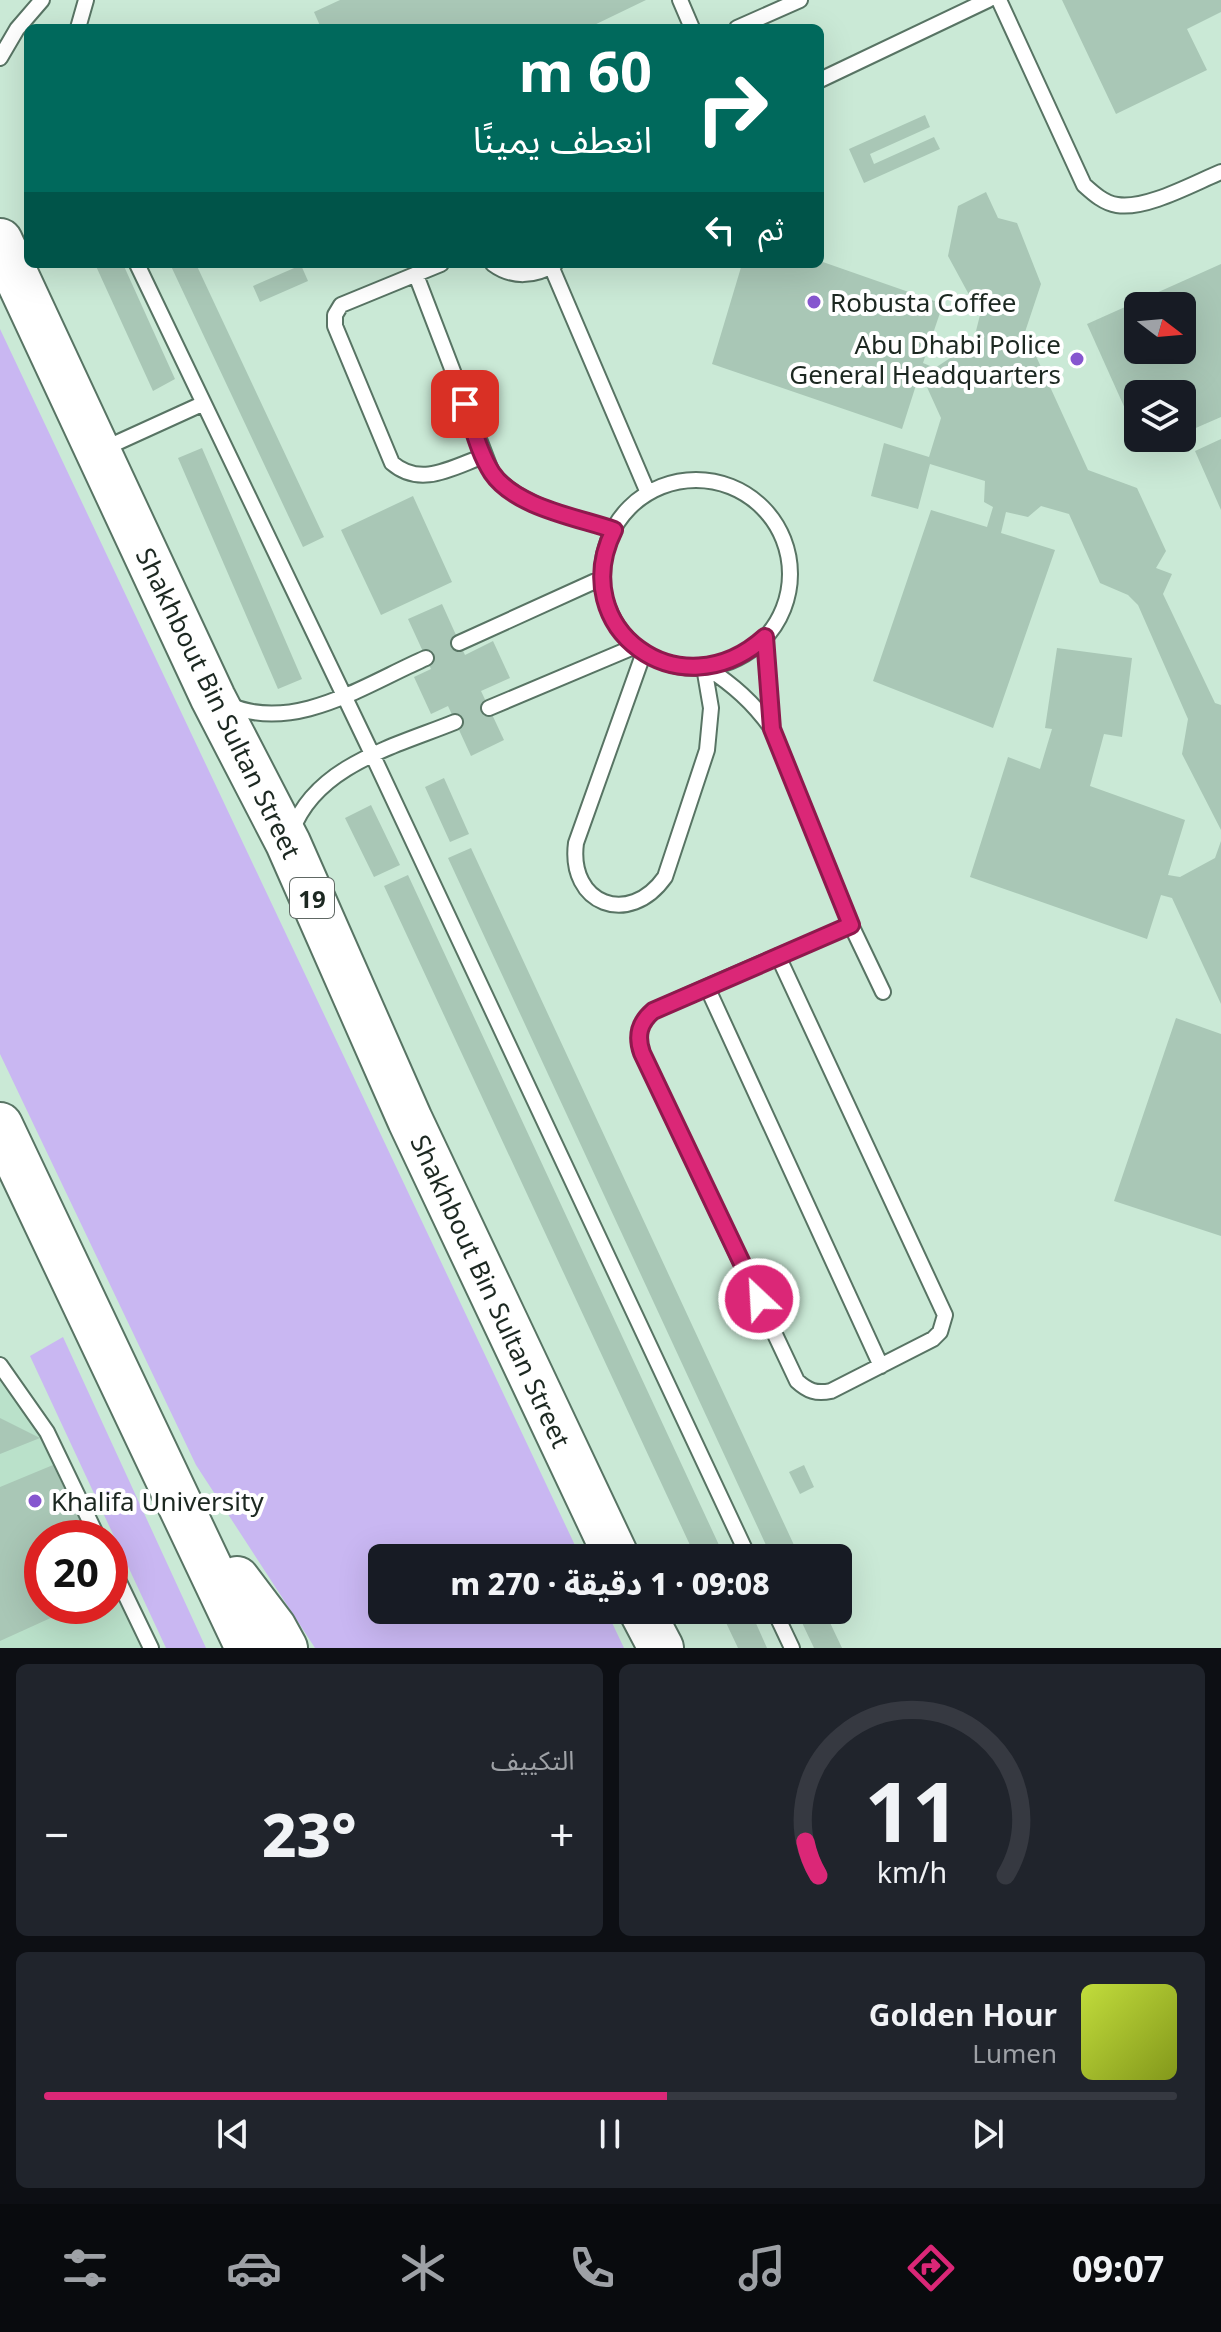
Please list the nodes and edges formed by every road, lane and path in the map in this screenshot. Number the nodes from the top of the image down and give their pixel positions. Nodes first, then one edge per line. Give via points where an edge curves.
1 (42, 0) edge
2 (86, 0) edge
3 (680, 0) edge
4 (800, 0) edge
5 (988, 0) edge
6 (999, 0) edge
7 (79, 24) edge
8 (690, 24) edge
9 (746, 24) edge
10 (0, 58) edge
11 (824, 78) edge
12 (1221, 172) edge
13 (0, 241) edge
14 (139, 268) edge
15 (432, 268) edge
16 (500, 268) edge
17 (545, 268) edge
18 (554, 268) edge
19 (416, 275) junction
20 (202, 404) junction
21 (99, 451) junction
22 (484, 456) junction
23 (648, 493) junction
24 (614, 530) junction
25 (602, 578) junction
26 (765, 637) junction
27 (459, 643) dead end
28 (640, 649) junction
29 (426, 658) dead end
30 (705, 667) junction
31 (344, 695) junction
32 (213, 698) junction
33 (489, 708) dead end
34 (455, 722) dead end
35 (772, 729) junction
36 (373, 756) junction
37 (288, 843) junction
38 (851, 925) junction
39 (778, 956) junction
40 (707, 987) junction
41 (883, 992) dead end
42 (0, 1125) edge
43 (0, 1365) edge
44 (881, 1366) junction
45 (89, 1520) edge
46 (199, 1540) junction
47 (610, 1544) edge
48 (742, 1544) edge
49 (128, 1600) edge
50 (781, 1624) edge
51 (151, 1648) edge
52 (248, 1648) edge
53 (285, 1648) edge
54 (792, 1648) edge

1 - 10 lane
2 - 7 lane
3 - 8 lane
4 - 9 lane
5 - 11 lane
6 - 12 lane via 1084,185 1098,198 1134,206
13 - 21 main road, Shakhbout Bin Sultan Street / 19
14 - 20 lane
15 - 19 lane
16 - 17 lane via 525,275
18 - 23 lane
19 - 22 lane
19 - 22 lane via 341,305 335,326 392,463 401,471 423,477
20 - 21 lane
20 - 31 lane
21 - 32 main road, Shakhbout Bin Sultan Street / 19
22 - 24 lane via 492,473 518,497
23 - 24 lane
23 - 26 lane via 699,480 733,488 762,507 782,537 789,571 784,606
24 - 25 lane
25 - 27 lane
25 - 28 lane via 612,616
26 - 30 lane via 738,658
26 - 35 lane
28 - 30 lane via 663,662
28 - 30 lane via 573,861 588,893 604,902 639,902 665,877 707,750 711,708
28 - 33 lane
29 - 31 lane
30 - 35 lane via 739,689
31 - 32 lane via 278,714 256,713
31 - 36 lane
32 - 37 main road, Shakhbout Bin Sultan Street / 19
34 - 36 lane
35 - 38 lane
36 - 37 lane via 320,788 295,823
36 - 48 lane
37 - 47 main road, Shakhbout Bin Sultan Street / 19 via 410,1120
38 - 39 lane
38 - 41 lane
39 - 40 lane
39 - 44 lane via 943,1306 940,1332
40 - 44 lane
40 - 44 lane via 646,1017 639,1035 642,1053 797,1381 823,1393
42 - 46 main road
43 - 45 lane via 47,1432
46 - 52 main road
46 - 53 main road via 239,1582
49 - 51 lane
50 - 54 lane

